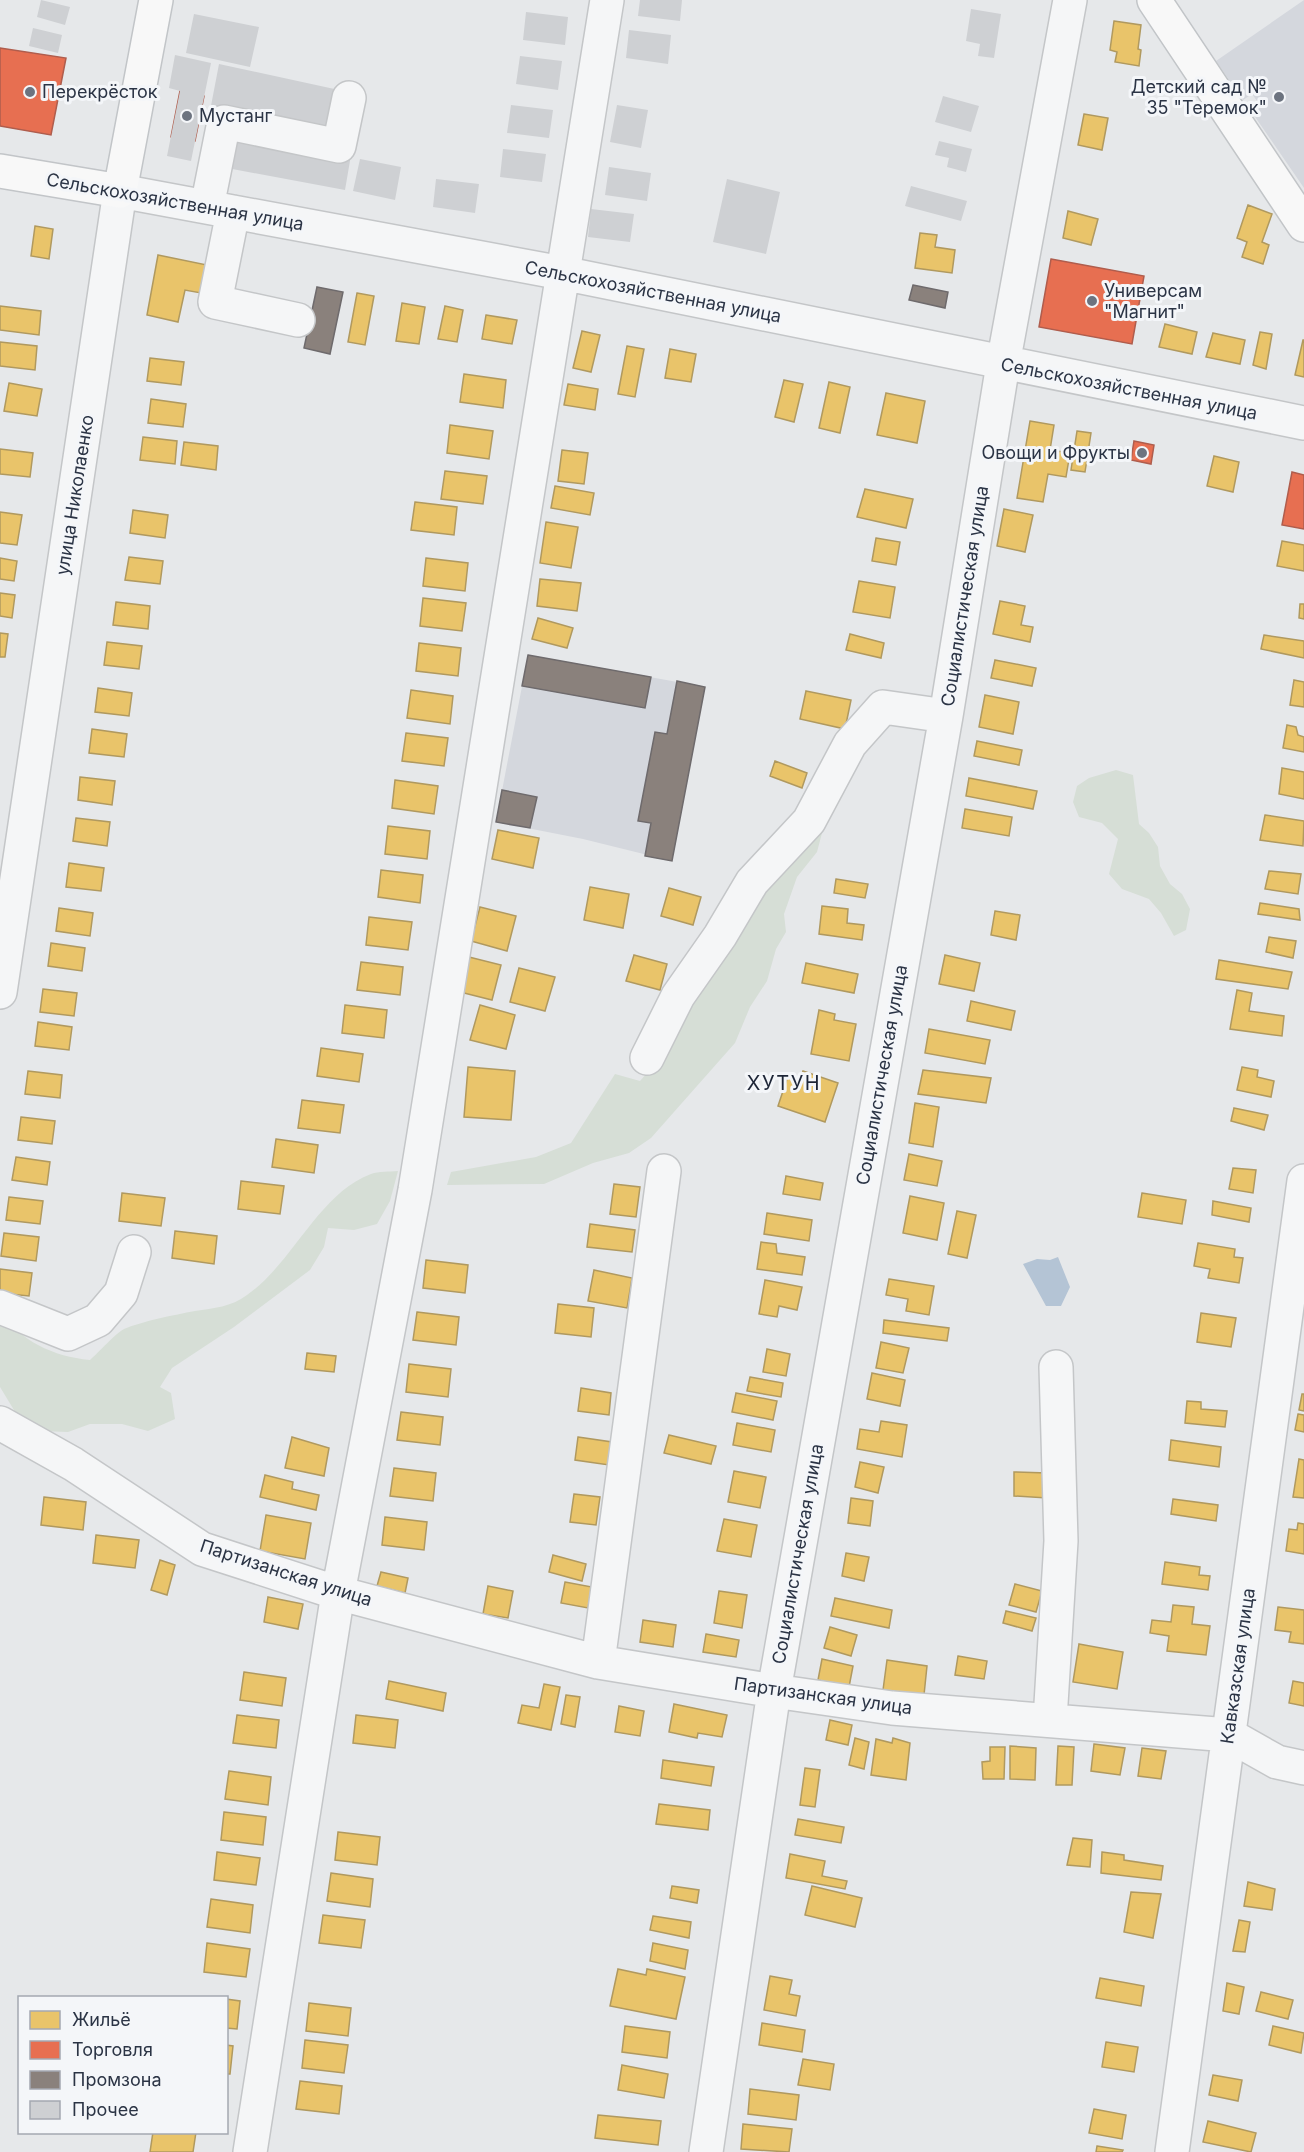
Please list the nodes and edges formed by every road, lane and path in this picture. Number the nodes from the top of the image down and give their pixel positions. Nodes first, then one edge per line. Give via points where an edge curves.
1 (156, 0) edge
2 (607, 0) edge
3 (1070, 0) edge
4 (1154, 0) edge
5 (1164, 0) edge
6 (349, 98) dead end
7 (0, 171) edge
8 (120, 191) junction
9 (1304, 205) edge
10 (220, 209) junction
11 (1304, 225) edge
12 (562, 273) junction
13 (298, 320) dead end
14 (1003, 364) junction
15 (1304, 423) edge
16 (946, 716) junction
17 (0, 992) edge
18 (647, 1058) dead end
19 (664, 1171) dead end
20 (1304, 1180) edge
21 (134, 1252) dead end
22 (0, 1307) edge
23 (1056, 1367) dead end
24 (0, 1423) edge
25 (338, 1593) junction
26 (598, 1662) junction
27 (774, 1691) junction
28 (1050, 1719) junction
29 (1229, 1735) junction
30 (1304, 1768) edge
31 (250, 2152) edge
32 (706, 2152) edge
33 (1172, 2152) edge

1 - 8 main road, улица Николаенко
2 - 12 street
3 - 14 street, Социалистическая улица
4 - 11 main road
5 - 9 main road
6 - 10 street via 339,146 224,122
7 - 8 main road, Сельскохозяйственная улица
8 - 10 street, Сельскохозяйственная улица
8 - 17 street, улица Николаенко
10 - 12 street, Сельскохозяйственная улица
10 - 13 street via 215,302
12 - 14 street, Сельскохозяйственная улица
12 - 25 street via 415,1190
14 - 15 street, Сельскохозяйственная улица
14 - 16 street, Социалистическая улица
16 - 18 street via 883,707 850,744 809,821 752,882 678,996
16 - 27 street, Социалистическая улица
19 - 26 street
20 - 29 street, Кавказская улица
21 - 22 street via 121,1293 98,1320 68,1334
23 - 28 street via 1061,1541
24 - 25 street, Партизанская улица via 73,1464 202,1549
25 - 26 street, Партизанская улица
25 - 31 street
26 - 27 street, Партизанская улица
27 - 28 street, Партизанская улица via 892,1708
27 - 32 street, Социалистическая улица
28 - 29 street, Партизанская улица
29 - 30 street, Партизанская улица via 1277,1762
29 - 33 street, Кавказская улица

